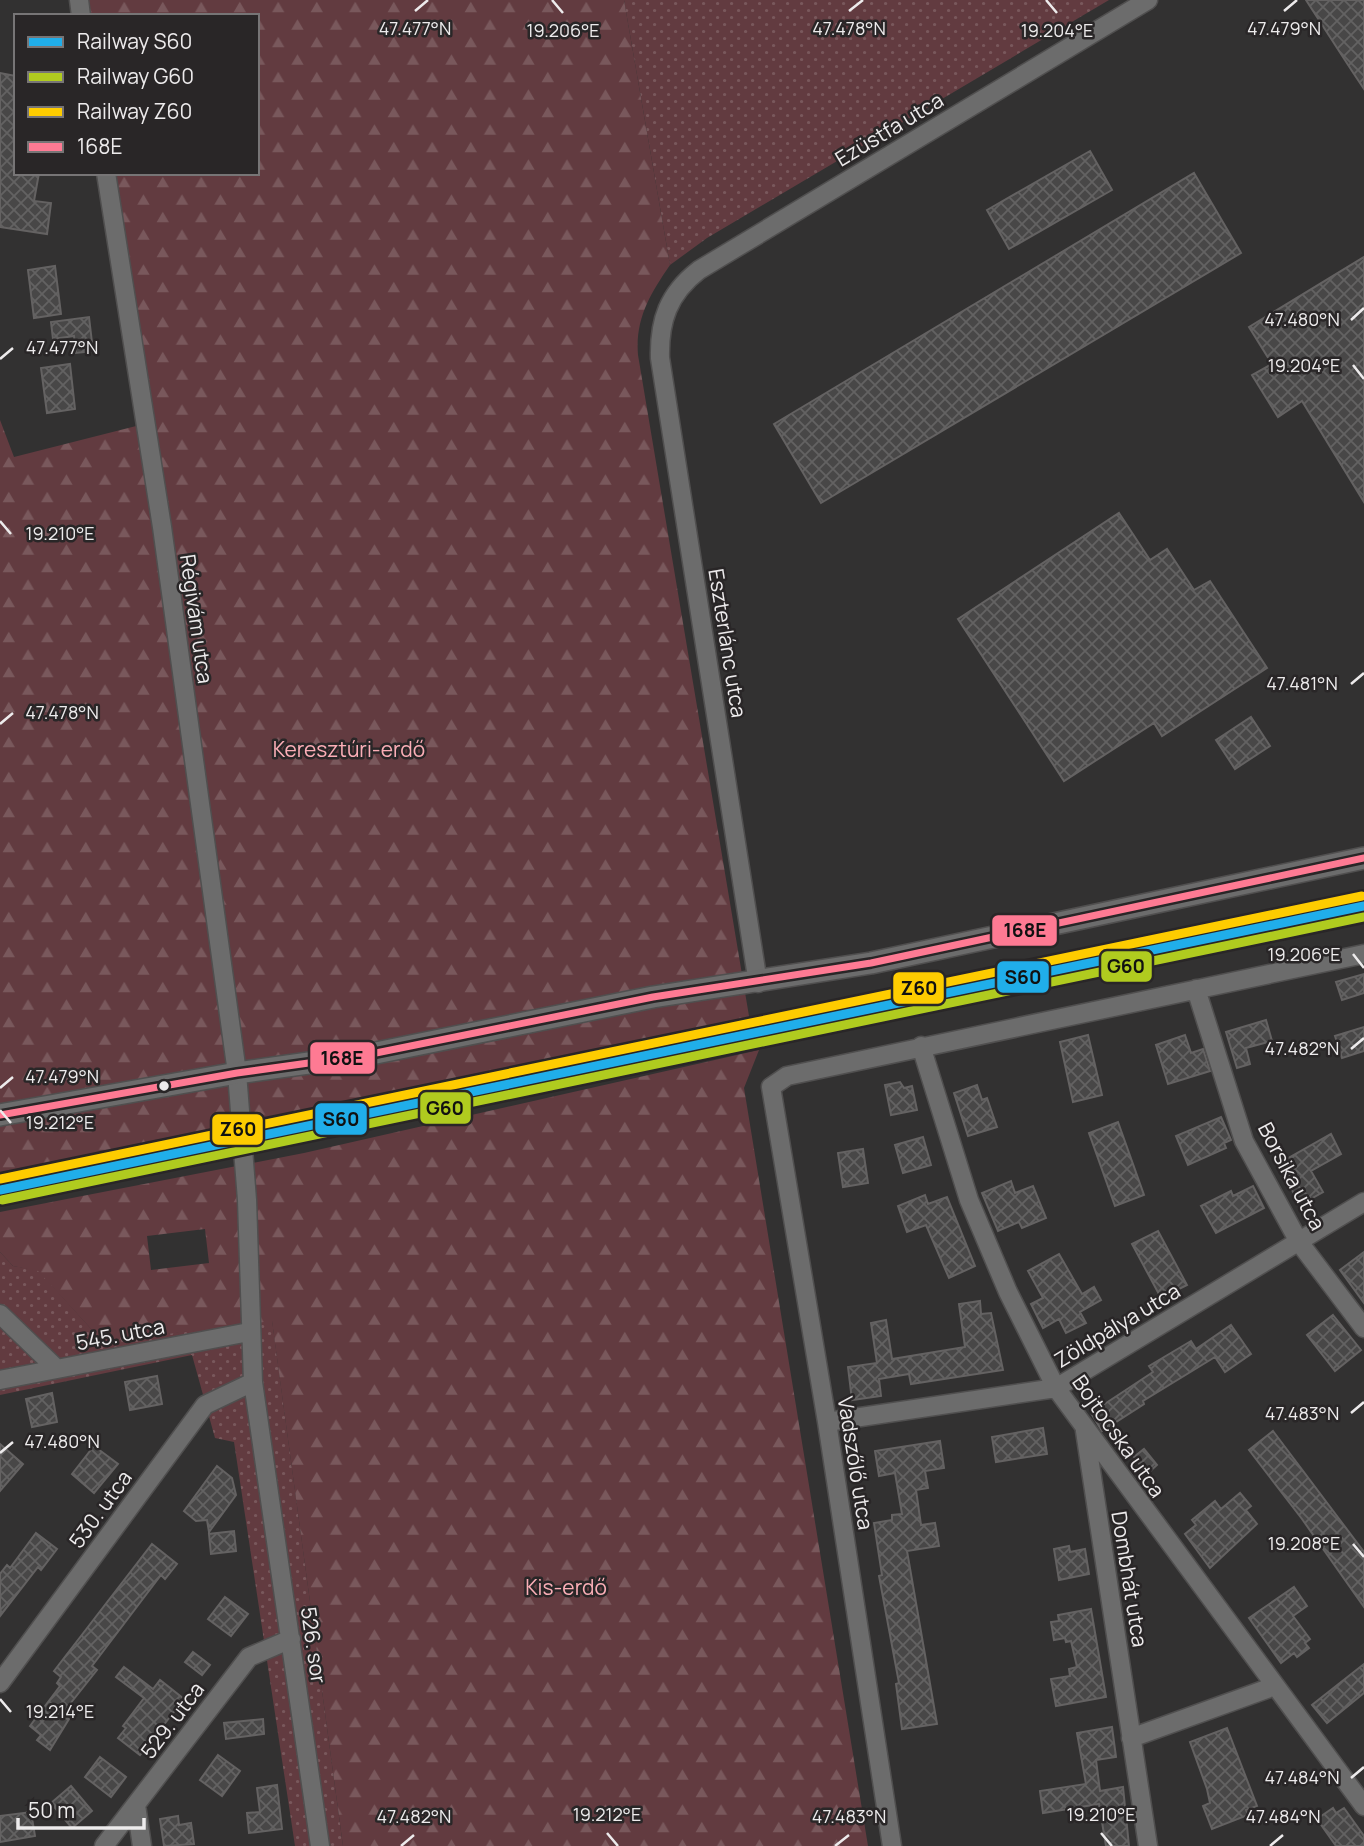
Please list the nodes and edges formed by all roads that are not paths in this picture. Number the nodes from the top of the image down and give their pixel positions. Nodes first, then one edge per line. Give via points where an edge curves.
1 (1148, 0) edge
2 (106, 175) edge
3 (665, 311) joint
4 (1364, 858) edge
5 (1364, 954) edge
6 (758, 983) junction
7 (1196, 989) junction
8 (921, 1046) junction
9 (237, 1073) junction
10 (0, 1115) edge
11 (1364, 1202) edge
12 (1299, 1242) junction
13 (0, 1314) edge
14 (1364, 1328) edge
15 (249, 1332) junction
16 (57, 1369) junction
17 (2, 1382) edge
18 (253, 1382) junction
19 (1056, 1388) junction
20 (827, 1422) junction
21 (1084, 1427) junction
22 (291, 1639) junction
23 (0, 1683) edge
24 (1275, 1685) junction
25 (1132, 1738) junction
26 (136, 1805) junction
27 (1364, 1806) edge
28 (104, 1846) edge
29 (142, 1846) edge
30 (320, 1846) edge
31 (891, 1846) edge
32 (1148, 1846) edge

1 - 3 street, Ezüstfa utca via 699,270 682,284
2 - 9 street, Régivám utca via 162,527
3 - 6 street, Eszterlánc utca via 660,358
4 - 6 street
5 - 7 street
6 - 9 street via 653,997 366,1055
7 - 8 street
7 - 12 street, Borsika utca via 1244,1141
8 - 19 street, Bojtocska utca via 969,1200
8 - 20 street, Vadszőlő utca via 788,1076 771,1087
9 - 10 street
9 - 15 street, 526. sor via 247,1200
11 - 12 street, Zöldpálya utca
12 - 14 street, Borsika utca
12 - 19 street, Zöldpálya utca
13 - 16 street
15 - 16 street, 545. utca
15 - 18 street, 526. sor
16 - 17 street, 545. utca
18 - 22 street, 526. sor
18 - 23 street, 530. utca via 205,1405
19 - 20 street, Zöldpálya utca
19 - 21 street, Bojtocska utca
20 - 31 street, Vadszőlő utca
21 - 24 street, Bojtocska utca
21 - 25 street, Dombhát utca
22 - 26 street, 529. utca via 249,1657
22 - 30 street, 526. sor
24 - 25 street
24 - 27 street, Bojtocska utca
25 - 32 street, Dombhát utca
26 - 28 street, 529. utca
26 - 29 street

